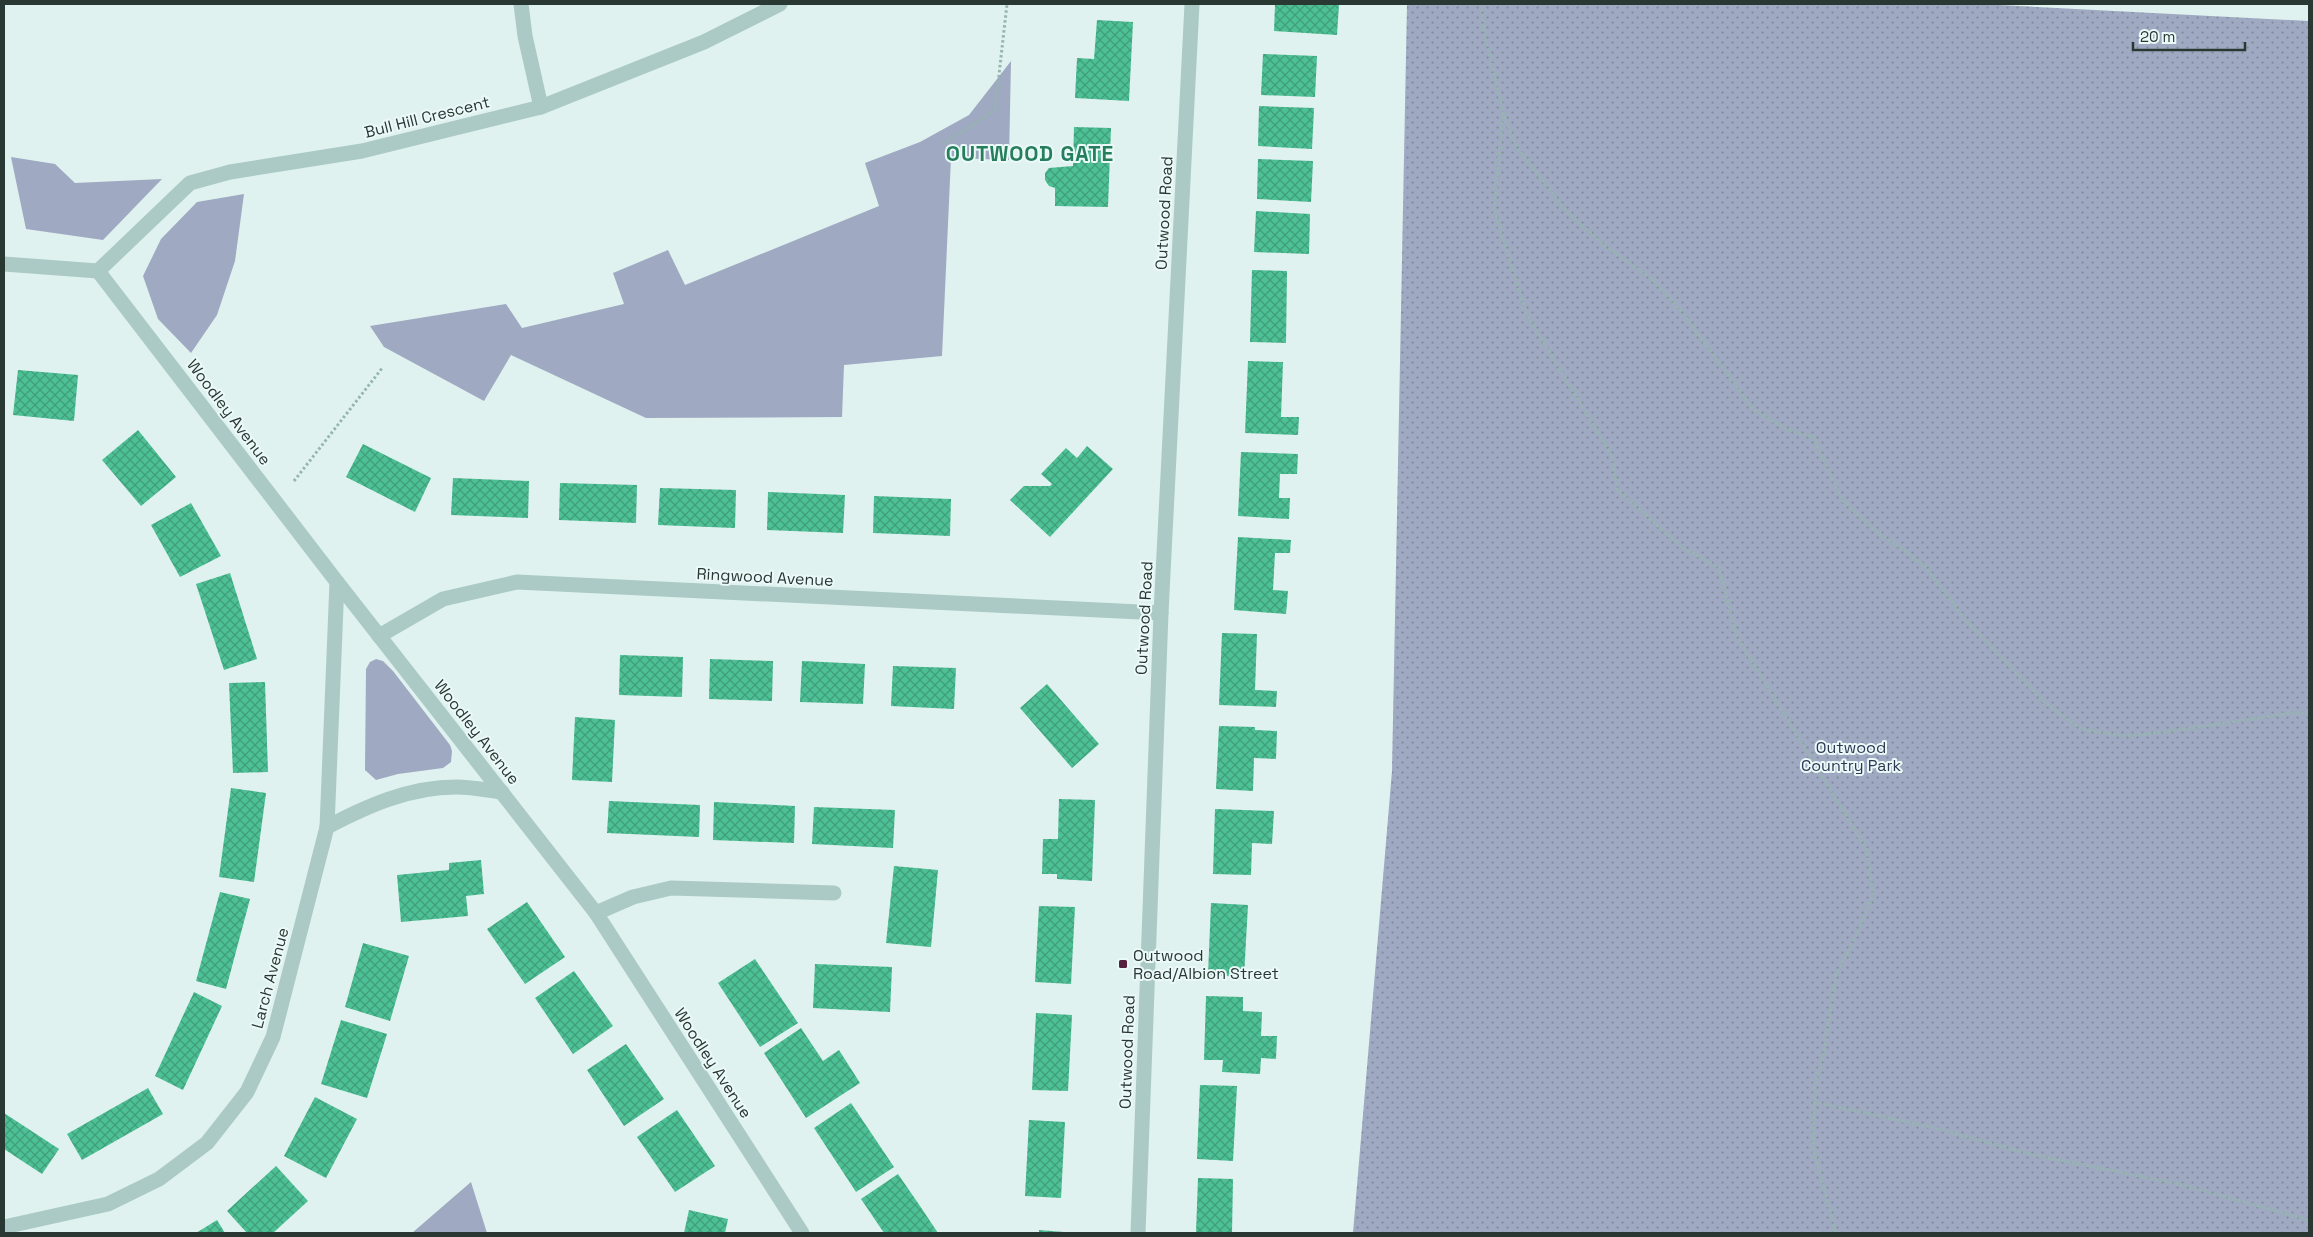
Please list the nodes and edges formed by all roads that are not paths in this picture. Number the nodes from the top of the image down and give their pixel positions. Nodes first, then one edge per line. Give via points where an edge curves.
1 (521, 4) edge
2 (780, 4) edge
3 (1192, 4) edge
4 (541, 107) junction
5 (4, 258) edge
6 (98, 271) junction
7 (336, 582) junction
8 (1161, 613) junction
9 (380, 636) junction
10 (502, 792) junction
11 (327, 827) junction
12 (834, 893) dead end
13 (596, 913) junction
14 (4, 1227) edge
15 (802, 1233) edge
16 (1138, 1233) edge

1 - 4 street
2 - 4 street, Bull Hill Crescent via 704,42
3 - 8 street, Outwood Road
4 - 6 street, Bull Hill Crescent via 362,151 230,172 190,183
5 - 6 street
6 - 7 street, Woodley Avenue
7 - 9 street, Woodley Avenue
7 - 11 street, Larch Avenue
8 - 9 street, Ringwood Avenue via 518,582 442,599
8 - 16 street, Outwood Road
9 - 10 street, Woodley Avenue
10 - 11 street via 455,787 410,792 366,806
10 - 13 street, Woodley Avenue
11 - 14 street, Larch Avenue via 273,1037 247,1092 207,1143 159,1179 108,1204
12 - 13 street via 671,888 633,898
13 - 15 street, Woodley Avenue

